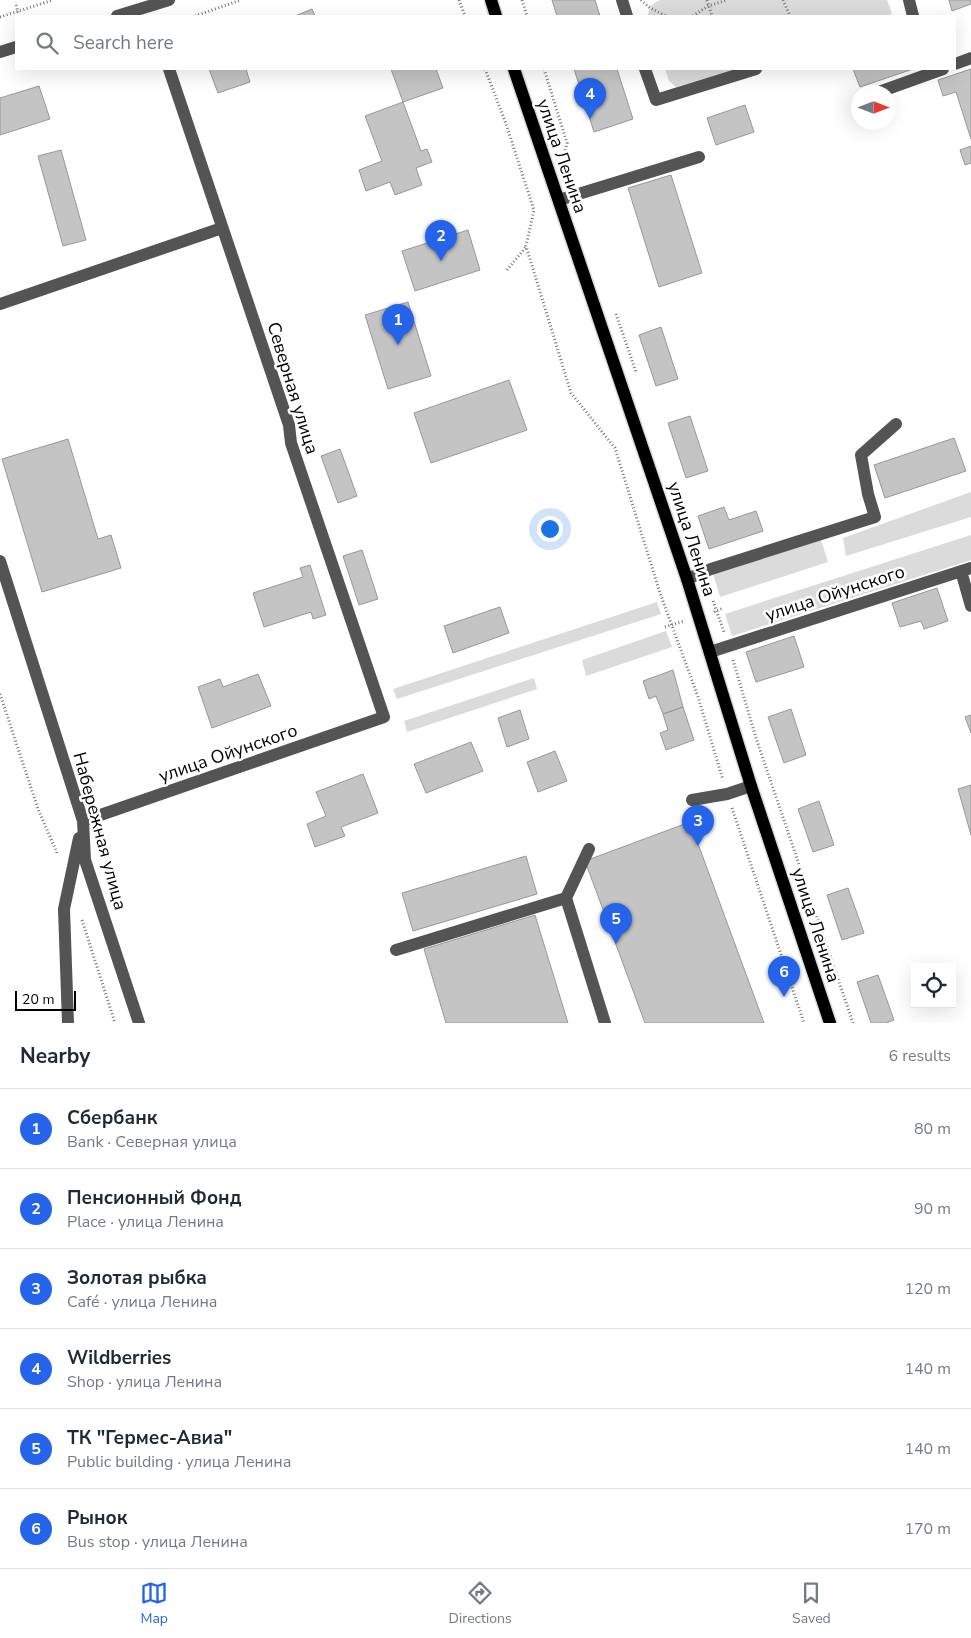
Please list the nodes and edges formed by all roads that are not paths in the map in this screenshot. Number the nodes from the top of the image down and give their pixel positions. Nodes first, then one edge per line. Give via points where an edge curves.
1 (169, 0) edge
2 (491, 0) edge
3 (909, 0) edge
4 (150, 11) edge
5 (124, 15) edge
6 (496, 15) edge
7 (913, 15) edge
8 (15, 47) edge
9 (0, 52) edge
10 (971, 58) edge
11 (956, 64) edge
12 (169, 70) edge
13 (514, 70) edge
14 (645, 70) edge
15 (753, 70) edge
16 (940, 70) edge
17 (896, 86) edge
18 (699, 157) dead end
19 (559, 200) junction
20 (222, 228) junction
21 (0, 304) edge
22 (896, 424) dead end
23 (0, 561) edge
24 (966, 569) edge
25 (687, 579) junction
26 (971, 606) edge
27 (710, 652) junction
28 (384, 717) joint
29 (751, 786) junction
30 (692, 800) dead end
31 (83, 821) junction
32 (589, 849) dead end
33 (566, 898) junction
34 (396, 950) dead end
35 (68, 1023) edge
36 (139, 1023) edge
37 (605, 1023) edge
38 (830, 1023) edge

1 - 4 street
2 - 6 main road
3 - 7 street
4 - 5 street
8 - 9 street
10 - 11 street
12 - 20 street, Северная улица
13 - 19 main road, улица Ленина
14 - 15 street via 656,100
16 - 17 street
18 - 19 street
19 - 25 main road, улица Ленина
20 - 21 street
20 - 28 street, Северная улица
22 - 25 street via 861,454 875,517
23 - 31 street, Набережная улица
24 - 26 street
24 - 27 street, улица Ойунского
25 - 27 main road, улица Ленина
27 - 29 main road, улица Ленина
28 - 31 street, улица Ойунского
29 - 30 street
29 - 38 main road, улица Ленина
31 - 35 street via 64,909
31 - 36 street, Набережная улица via 85,860
32 - 33 street
33 - 34 street
33 - 37 street

